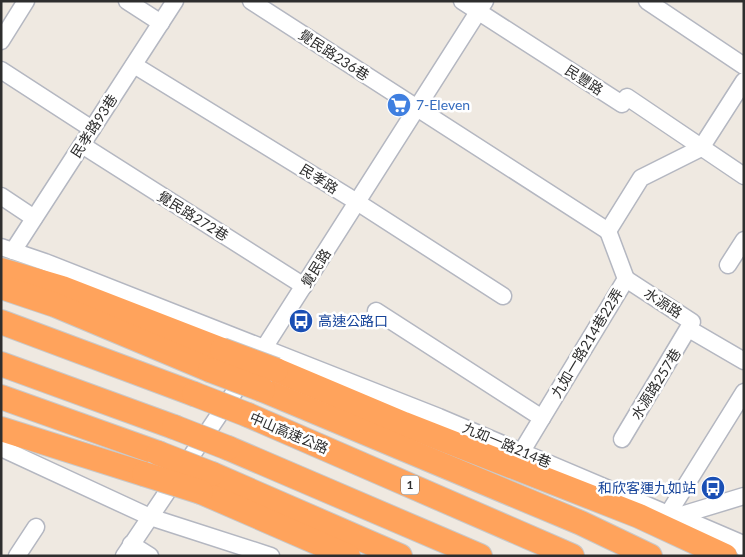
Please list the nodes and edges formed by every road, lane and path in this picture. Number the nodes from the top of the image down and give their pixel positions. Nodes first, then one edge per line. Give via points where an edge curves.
1 (26, 1) edge
2 (127, 1) edge
3 (175, 1) edge
4 (251, 1) edge
5 (462, 1) edge
6 (647, 1) edge
7 (482, 7) edge
8 (161, 23) junction
9 (1, 41) edge
10 (134, 65) junction
11 (744, 66) edge
12 (1, 70) edge
13 (744, 82) edge
14 (417, 108) junction
15 (92, 129) junction
16 (82, 145) junction
17 (701, 148) junction
18 (744, 176) edge
19 (1, 196) edge
20 (357, 202) junction
21 (34, 218) junction
22 (608, 231) junction
23 (744, 240) edge
24 (5, 256) edge
25 (728, 265) dead end
26 (626, 279) junction
27 (1, 286) edge
28 (304, 286) junction
29 (503, 296) dead end
30 (376, 311) dead end
31 (1, 322) edge
32 (689, 329) junction
33 (264, 348) junction
34 (744, 361) edge
35 (1, 364) edge
36 (744, 392) edge
37 (1, 397) edge
38 (542, 418) junction
39 (1, 429) edge
40 (622, 439) dead end
41 (1, 448) edge
42 (522, 452) junction
43 (207, 483) junction
44 (744, 496) edge
45 (673, 515) junction
46 (150, 517) junction
47 (36, 527) dead end
48 (744, 549) edge
49 (128, 550) edge
50 (17, 556) edge
51 (150, 556) edge
52 (271, 556) edge
53 (348, 556) edge
54 (400, 556) edge
55 (480, 556) edge
56 (572, 556) edge
57 (650, 556) edge
58 (725, 556) edge

1 - 9 street
2 - 8 street
3 - 8 street, 民孝路93巷
4 - 14 street, 覺民路236巷
5 - 7 street, 民豐路
6 - 11 street
7 - 14 street, 覺民路
7 - 17 street, 民豐路 via 622,104 627,97
8 - 10 street, 民孝路93巷
10 - 15 street, 民孝路93巷
10 - 20 street, 民孝路
12 - 15 street
13 - 17 street
14 - 20 street, 覺民路
14 - 22 street, 覺民路236巷
15 - 16 street, 民孝路93巷
16 - 21 street, 民孝路93巷
16 - 28 street, 覺民路272巷
17 - 18 street
17 - 22 street via 641,178
19 - 21 street
20 - 28 street, 覺民路
20 - 29 street, 民孝路
21 - 24 street, 民孝路93巷
22 - 26 street, 九如一路214巷22弄
23 - 25 street
24 - 33 street, 九如一路214巷
24 - 58 highway, bridge via 62,288 639,516
26 - 32 street, 水源路 via 692,322
26 - 38 street, 九如一路214巷22弄
27 - 57 highway, bridge via 264,390 572,519
28 - 33 street, 覺民路
30 - 38 street
31 - 56 highway, 中山高速公路 / 1, bridge via 248,415
32 - 34 street, 水源路
32 - 40 street, 水源路257巷
33 - 42 street, 九如一路214巷
33 - 46 street, 覺民路
35 - 55 highway, bridge via 174,426
36 - 45 street
37 - 43 highway, bridge via 158,453
38 - 42 street, 九如一路214巷22弄
39 - 43 highway, bridge via 144,474
41 - 46 street
42 - 45 street, 九如一路214巷
43 - 53 highway
43 - 54 highway
44 - 45 street
45 - 48 street, 九如一路214巷 via 741,543
46 - 49 street, 覺民路
46 - 52 street
47 - 50 street
49 - 51 street

